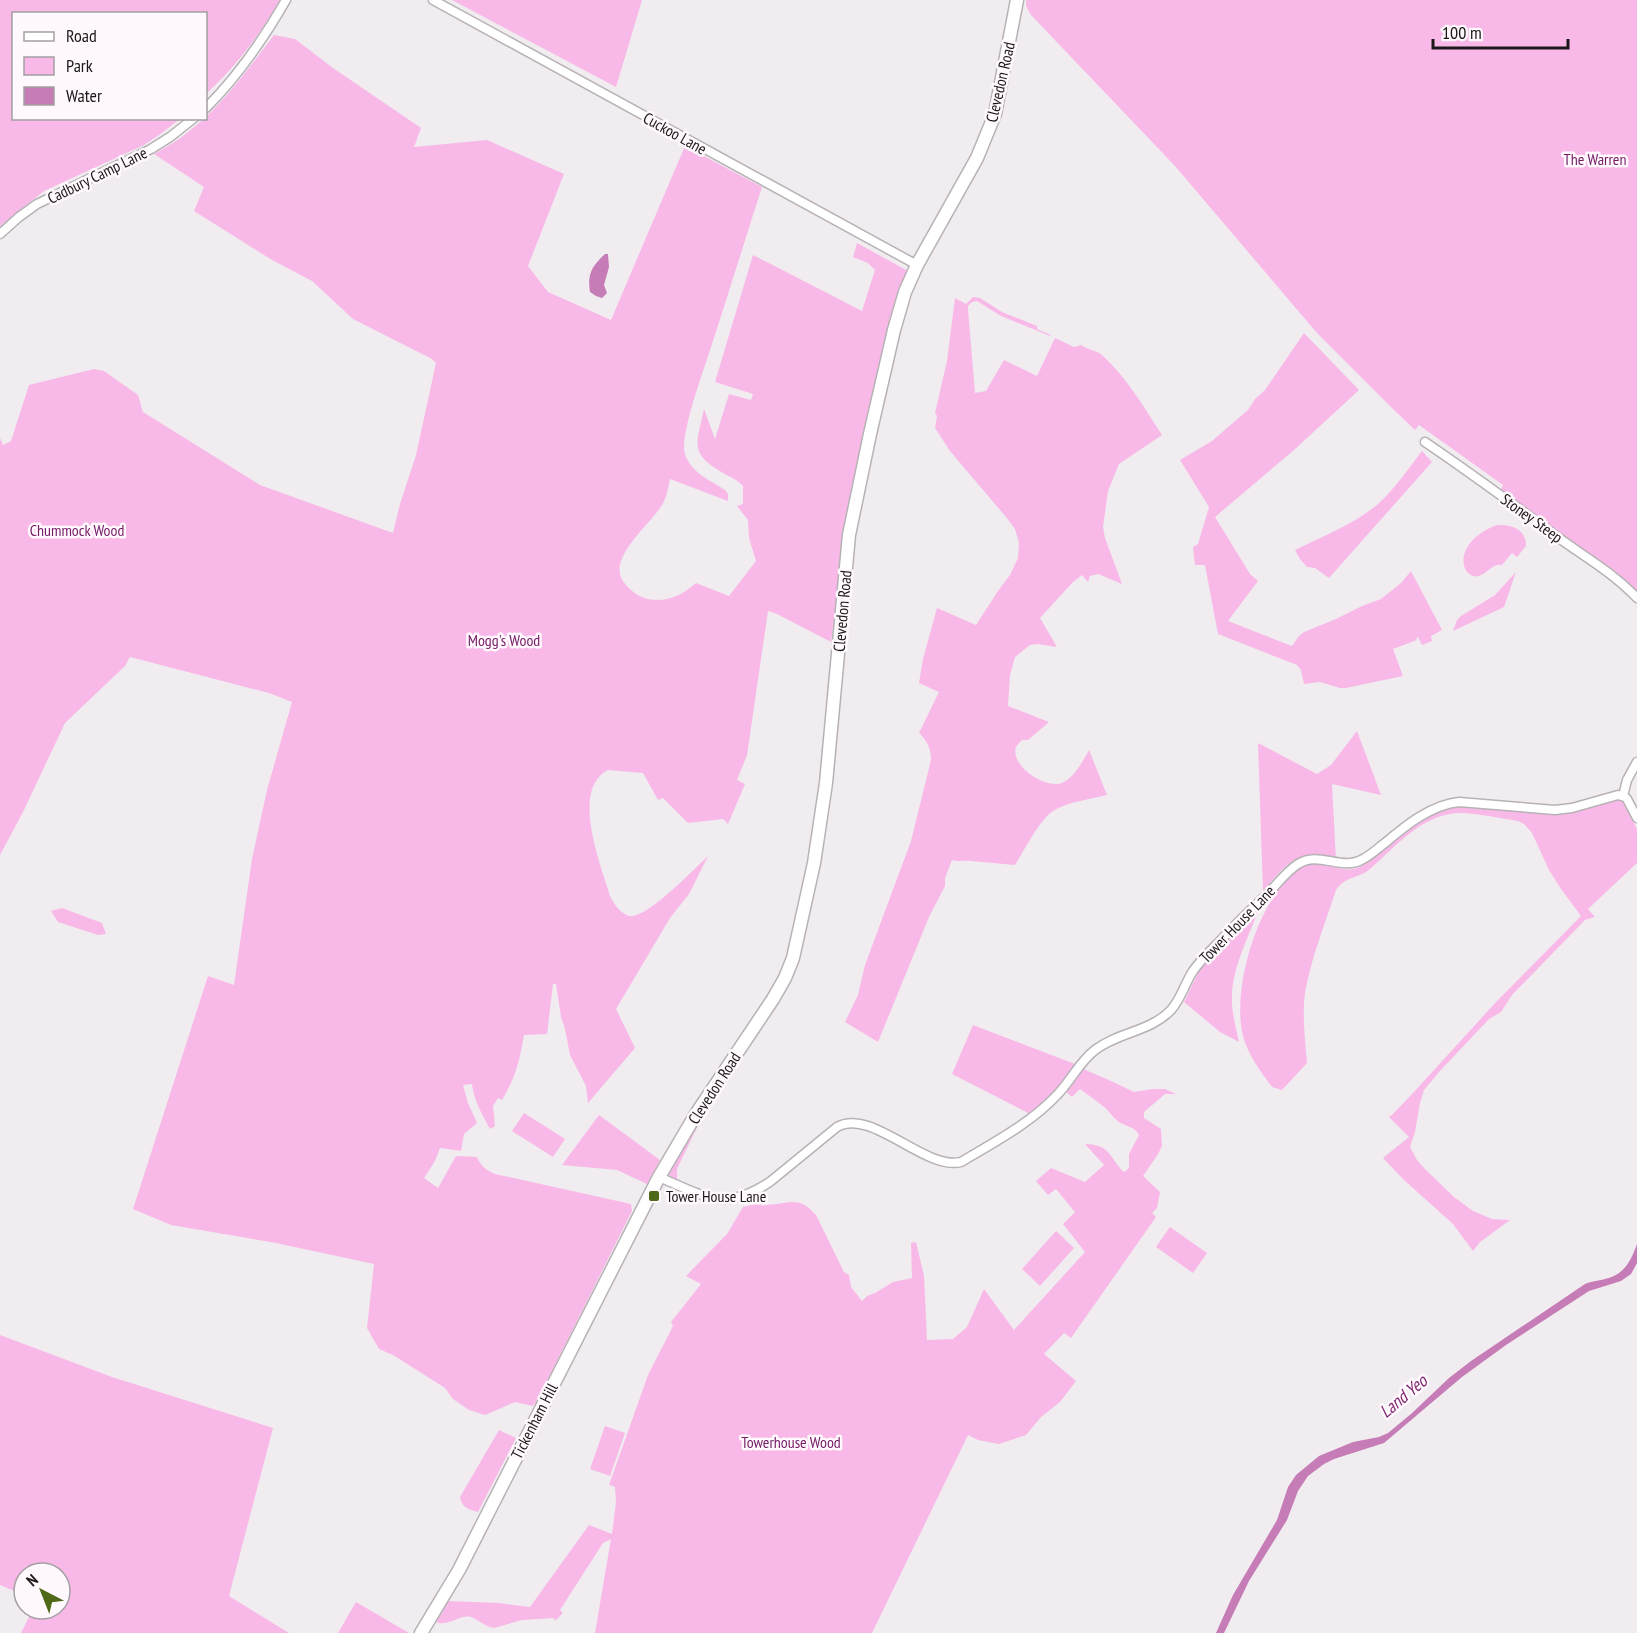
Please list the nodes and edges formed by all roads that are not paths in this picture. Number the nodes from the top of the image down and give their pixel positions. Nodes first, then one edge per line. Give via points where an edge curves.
1 (286, 0) edge
2 (433, 0) edge
3 (1017, 0) edge
4 (207, 107) edge
5 (191, 120) edge
6 (0, 234) edge
7 (916, 265) junction
8 (1425, 442) dead end
9 (1637, 598) edge
10 (1637, 762) edge
11 (1623, 796) junction
12 (1637, 818) edge
13 (659, 1177) junction
14 (644, 1206) joint
15 (421, 1633) edge

1 - 4 street via 243,67
2 - 7 street, Cuckoo Lane
3 - 7 main road, Clevedon Road via 995,114 977,158
5 - 6 street, Cadbury Camp Lane via 152,149 37,204
7 - 13 main road, Clevedon Road via 894,330 849,536 826,783 797,944 773,999
8 - 9 street, Stoney Steep via 1613,575
10 - 11 street
11 - 12 street
11 - 13 street, Tower House Lane via 1555,810 1451,803 1412,821 1361,861 1339,864 1317,858 1301,862 1199,962 1179,1000 1166,1015 1093,1051 1058,1095 1038,1113 960,1162 944,1163 887,1134 846,1123 771,1181 730,1200 711,1198
13 - 14 main road, Clevedon Road
14 - 15 main road, Tickenham Hill via 459,1570

